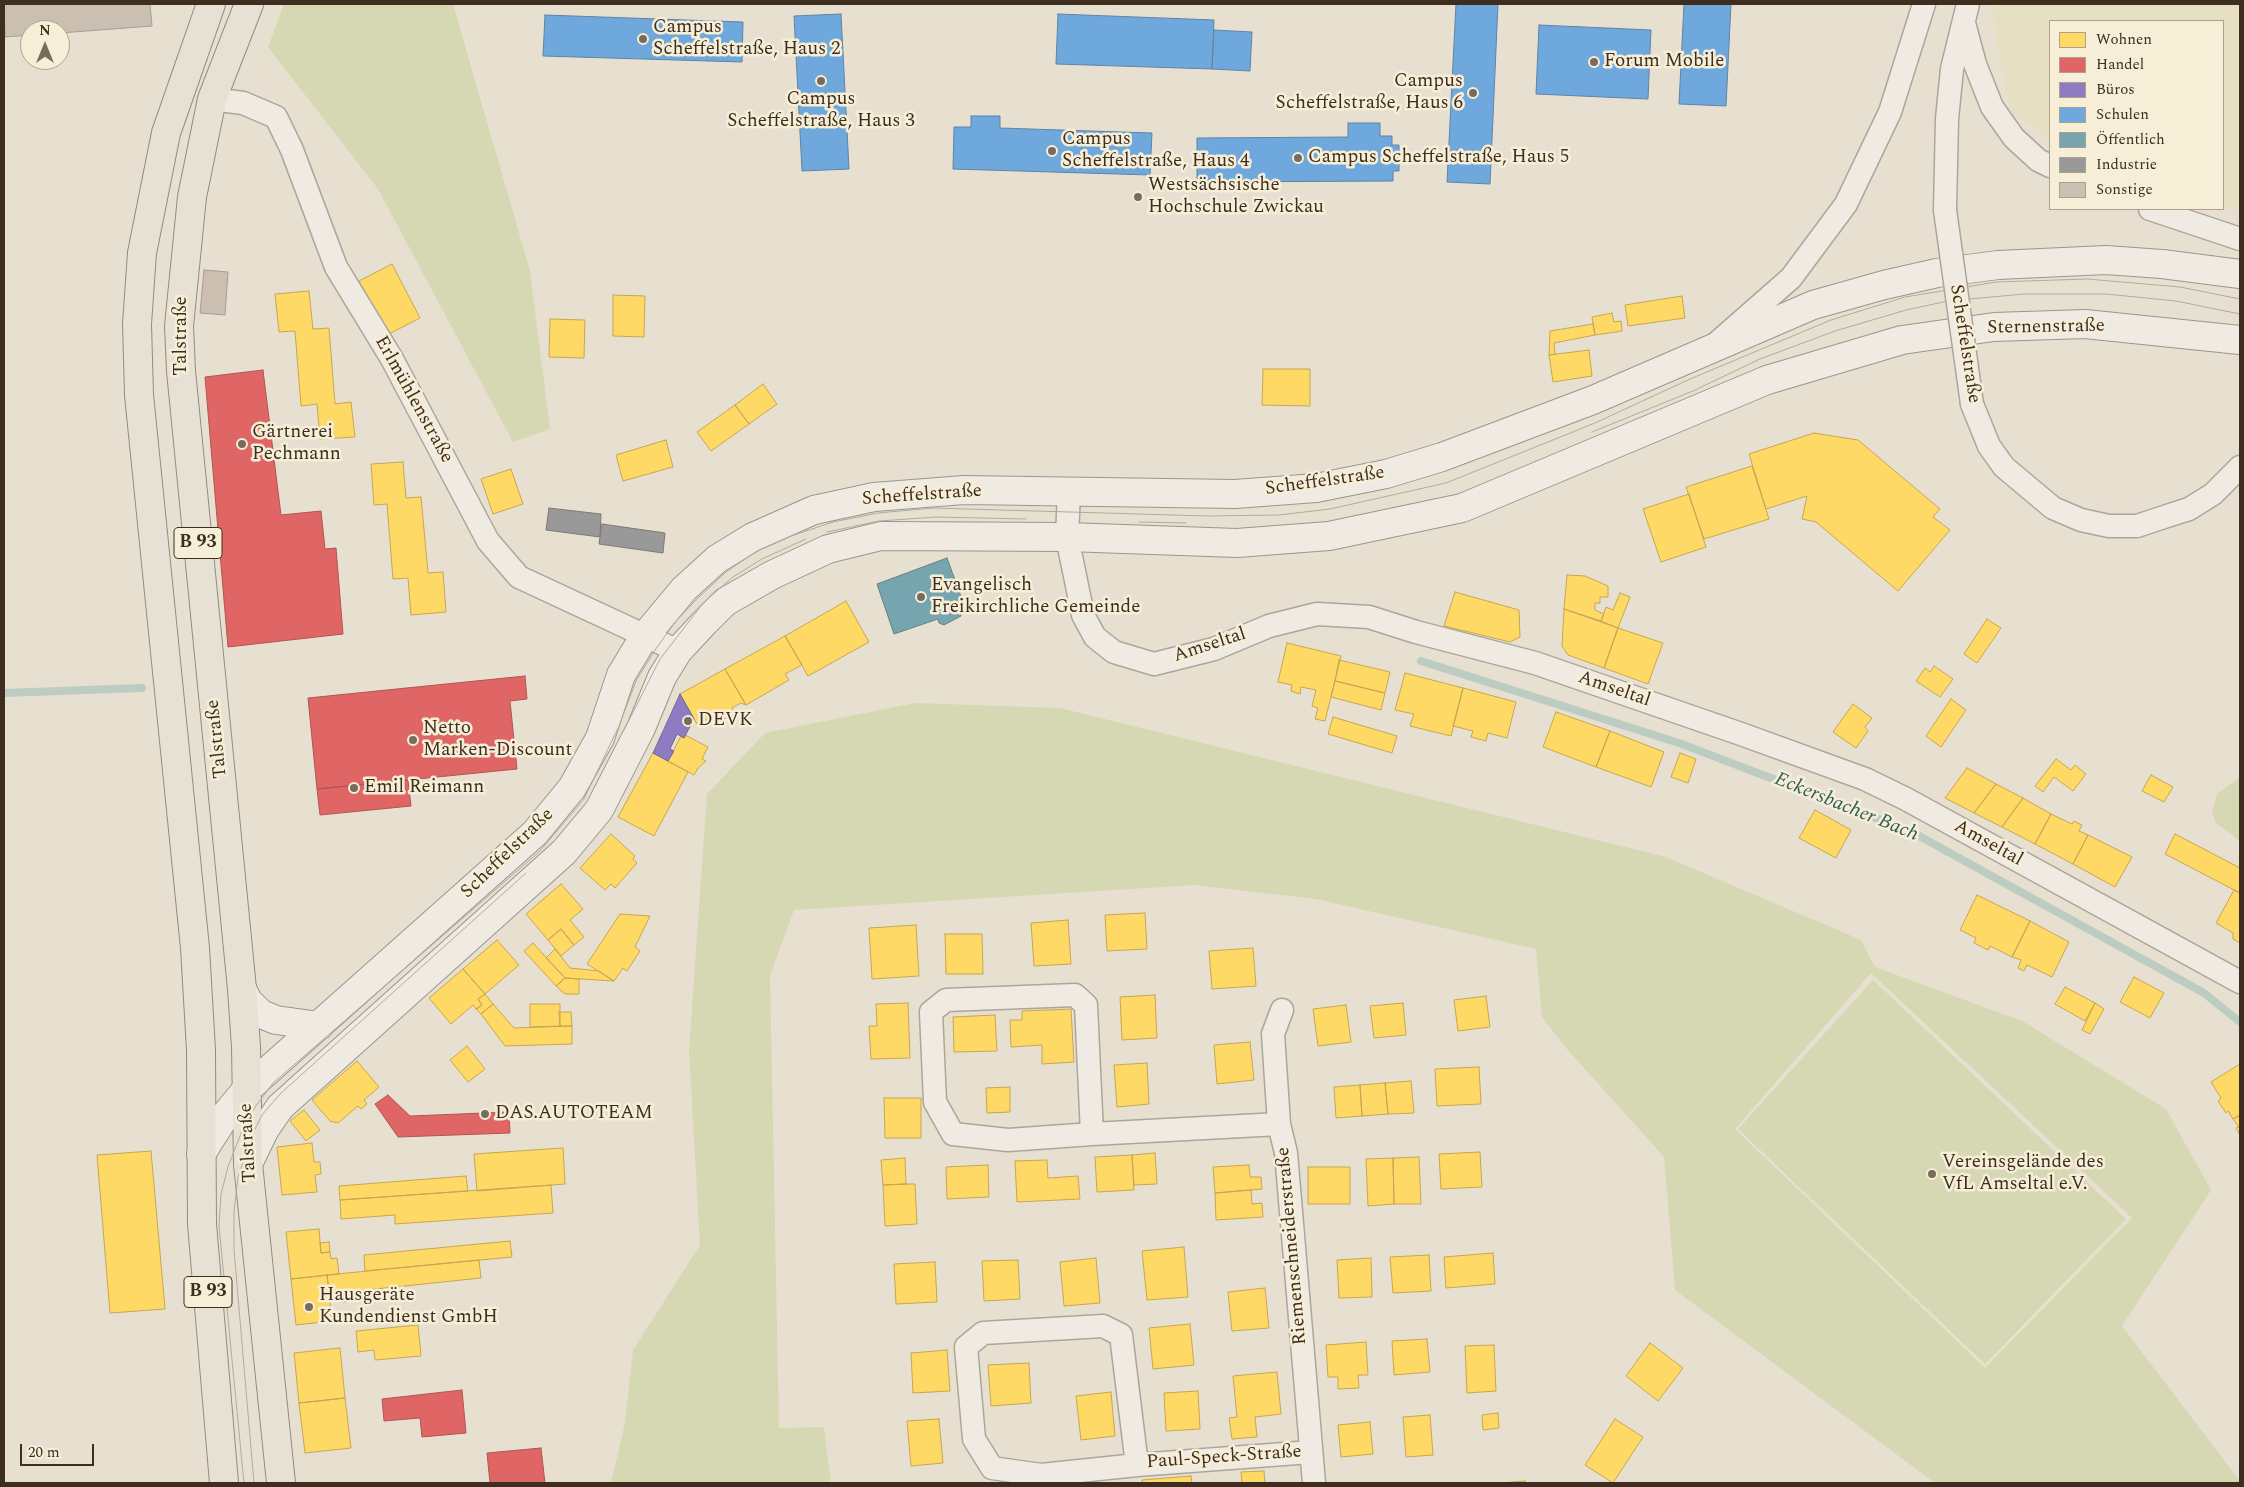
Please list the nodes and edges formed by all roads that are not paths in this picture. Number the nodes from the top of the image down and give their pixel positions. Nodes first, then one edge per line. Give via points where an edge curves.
1 (211, 4) edge
2 (249, 4) edge
3 (1924, 4) edge
4 (1966, 12) edge
5 (212, 99) junction
6 (2049, 166) edge
7 (2153, 210) edge
8 (2240, 239) edge
9 (2240, 274) edge
10 (2227, 338) edge
11 (1713, 346) junction
12 (2240, 356) edge
13 (1767, 380) joint
14 (2240, 467) edge
15 (1069, 493) junction
16 (1067, 537) junction
17 (644, 636) junction
18 (678, 651) junction
19 (2240, 982) edge
20 (242, 989) junction
21 (1282, 1010) dead end
22 (319, 1026) junction
23 (246, 1090) junction
24 (202, 1101) junction
25 (280, 1107) junction
26 (237, 1116) junction
27 (1279, 1124) junction
28 (1092, 1134) junction
29 (201, 1154) junction
30 (248, 1164) junction
31 (1311, 1452) junction
32 (1137, 1465) junction
33 (224, 1483) edge
34 (280, 1483) edge
35 (1314, 1483) edge

1 - 24 main road, B 93 via 166,133 142,253 137,324 139,395 195,948
2 - 5 main road, Talstraße / B 93
3 - 11 street, Scheffelstraße via 1890,112 1846,204 1790,278
4 - 6 street via 1975,64 1992,107 2014,138
4 - 14 street, Scheffelstraße, bridge via 1952,69 1945,210 1972,404 1989,446 2004,467 2053,508 2081,520 2109,526 2137,526 2188,509 2213,494
5 - 17 street, Erlmühlenstraße via 244,103 276,117 292,150 336,266 392,359 488,541 519,577
5 - 20 main road, Talstraße / B 93 via 192,197 179,326
7 - 8 street
9 - 11 street, Scheffelstraße via 2106,260 1998,265 1937,273 1813,305
10 - 12 street
10 - 13 street, Sternenstraße via 2085,324 1994,327 1902,340
11 - 15 street, Scheffelstraße via 1593,400 1442,458 1386,474 1316,488 1235,494
13 - 16 street, Scheffelstraße via 1462,508 1329,536 1237,543
15 - 16 street, Amseltal
15 - 17 street, Scheffelstraße via 964,490 874,497 814,510 753,537 717,559 684,589
16 - 18 street, Scheffelstraße via 881,536 828,549 772,575 725,602
16 - 19 street, Amseltal via 1083,614 1095,636 1114,652 1154,664 1214,649 1269,626 1317,614 1369,617 1535,663 1865,779
17 - 18 street, Erlmühlenstraße
17 - 22 street, Scheffelstraße via 622,675 600,738 572,788 541,826
18 - 25 street, Scheffelstraße via 662,677 641,728 599,810 564,852
20 - 22 street via 261,1014 276,1020
20 - 23 main road, Talstraße / B 93
21 - 27 street, Riemenschneiderstraße via 1274,1034
22 - 23 street, Scheffelstraße
23 - 26 main road, Talstraße / B 93
24 - 26 street
24 - 29 main road, B 93
25 - 26 street, Scheffelstraße via 262,1115
25 - 30 street, Scheffelstraße
26 - 29 street
26 - 30 main road, Talstraße / B 93
27 - 28 street
27 - 31 street, Riemenschneiderstraße via 1286,1153
28 - 28 street via 1086,1005 1075,995 946,1000 931,1012 935,1102 953,1134 1008,1140
29 - 33 main road, B 93 via 202,1224
30 - 34 main road, Talstraße / B 93
31 - 32 street, Paul-Speck-Straße
31 - 35 street, Riemenschneiderstraße
32 - 32 street, Paul-Speck-Straße via 1122,1335 1103,1326 984,1333 966,1347 974,1439 992,1468 1041,1475

